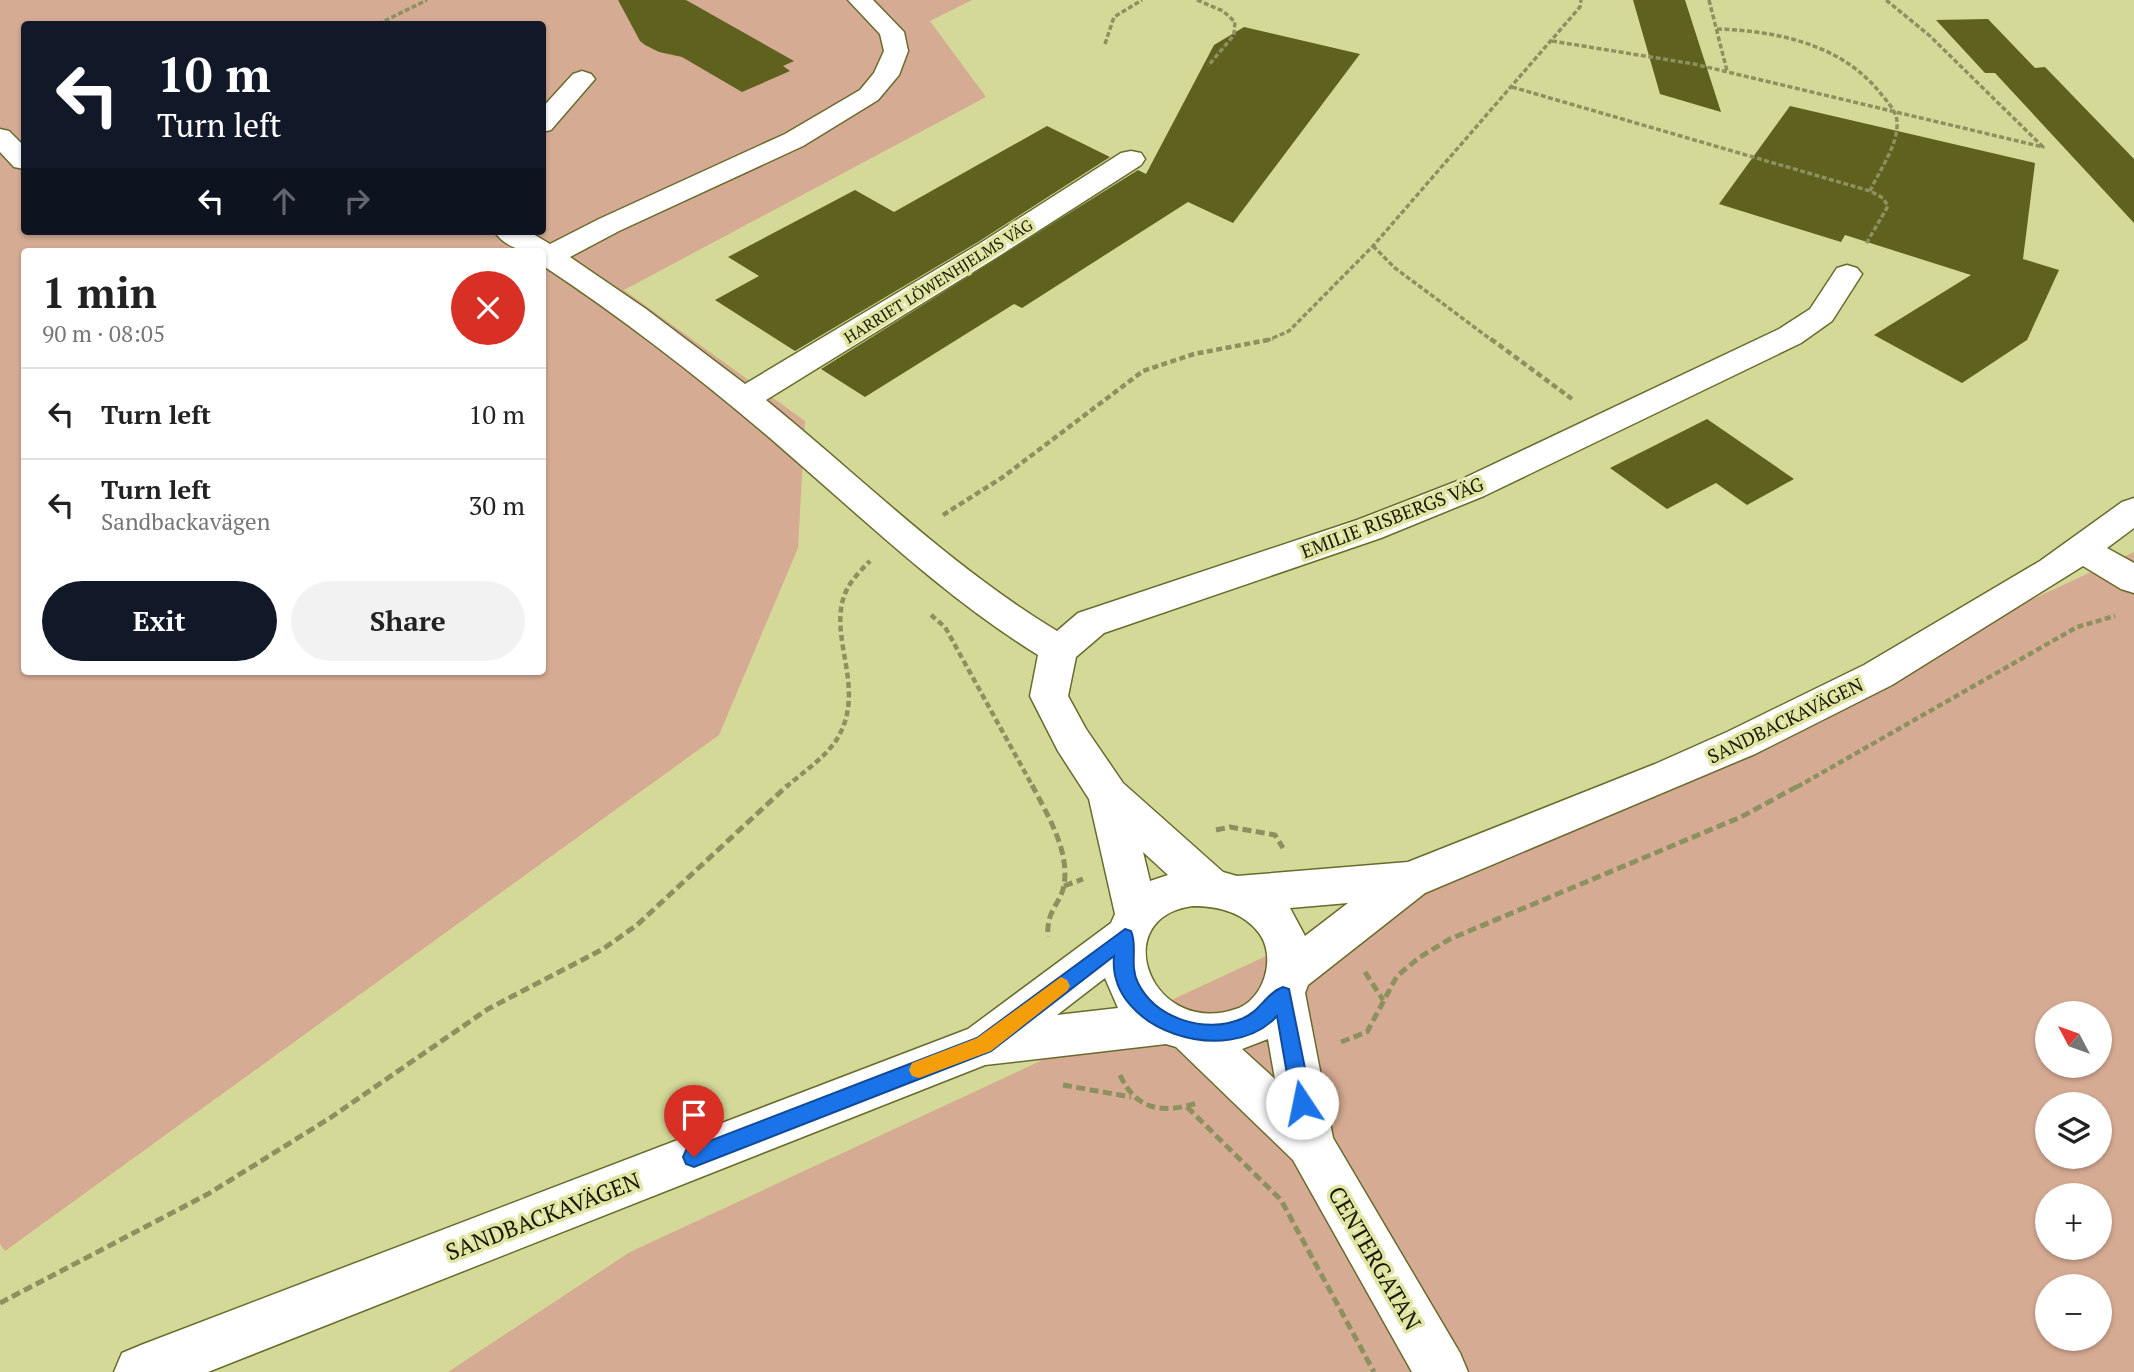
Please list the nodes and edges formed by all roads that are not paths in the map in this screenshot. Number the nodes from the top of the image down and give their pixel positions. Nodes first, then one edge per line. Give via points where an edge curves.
1 (860, 0) edge
2 (582, 79) dead end
3 (546, 120) edge
4 (0, 136) edge
5 (21, 158) edge
6 (1131, 159) dead end
7 (515, 235) edge
8 (537, 248) edge
9 (546, 254) edge
10 (550, 256) junction
11 (1847, 274) road end
12 (743, 400) junction
13 (2134, 510) edge
14 (2081, 549) junction
15 (2134, 580) edge
16 (1059, 650) junction
17 (1109, 795) junction
18 (1410, 880) junction
19 (1224, 890) junction
20 (1131, 926) junction
21 (1286, 984) junction
22 (1179, 1027) junction
23 (984, 1044) junction
24 (1310, 1144) junction
25 (141, 1372) edge
26 (1441, 1372) edge

1 - 10 street via 892,32 896,51 886,75 869,95 794,140
2 - 3 street
4 - 5 street
6 - 12 street, HARRIET LÖWENHJELMS VÄG
7 - 8 street
9 - 10 street
10 - 12 street
11 - 16 street, EMILIE RISBERGS VÄG via 1821,314 1790,336 1472,488 1368,529 1091,623
12 - 16 street via 959,583 1013,624
13 - 14 street, SANDBACKAVÄGEN
14 - 15 street
14 - 18 street, SANDBACKAVÄGEN via 2012,596 1878,675 1754,737 1530,834
16 - 17 street via 1049,696
17 - 19 street
17 - 20 street
18 - 19 street, SANDBACKAVÄGEN
18 - 21 street, SANDBACKAVÄGEN
19 - 20 street via 1182,889 1157,898
19 - 21 street via 1262,908 1280,928 1289,950
20 - 22 street via 1122,962 1130,987 1145,1007
20 - 23 street, SANDBACKAVÄGEN
21 - 22 street via 1268,1014 1245,1027 1219,1033
21 - 24 street, CENTERGATAN
22 - 23 street, SANDBACKAVÄGEN
22 - 24 street, CENTERGATAN
23 - 25 street, SANDBACKAVÄGEN
24 - 26 street, CENTERGATAN

